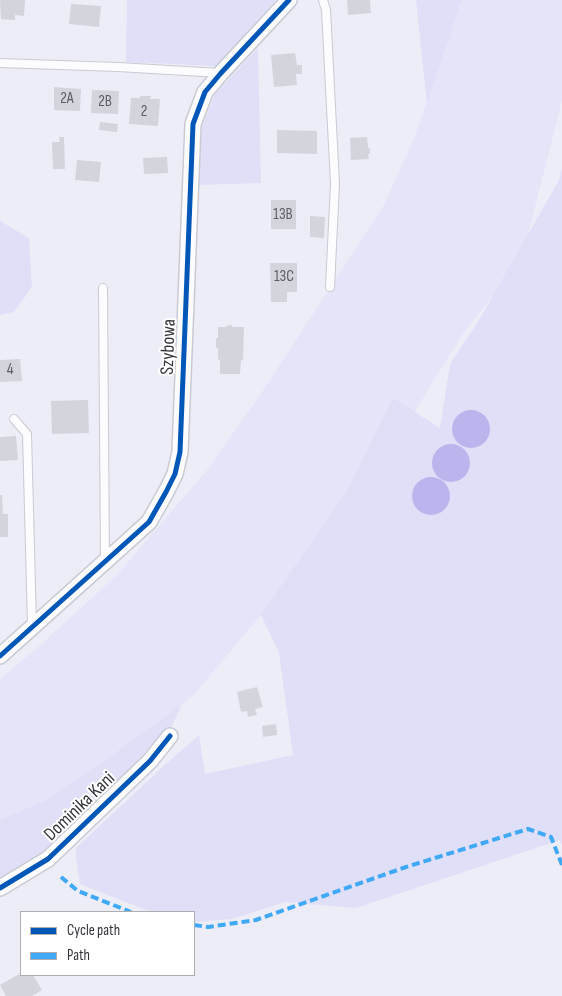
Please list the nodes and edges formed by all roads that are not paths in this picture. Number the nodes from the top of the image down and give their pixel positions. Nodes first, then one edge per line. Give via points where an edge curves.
1 (289, 0) edge
2 (323, 0) edge
3 (0, 63) edge
4 (221, 73) junction
5 (330, 287) dead end
6 (103, 288) dead end
7 (14, 419) dead end
8 (105, 562) junction
9 (32, 627) junction
10 (0, 656) edge
11 (170, 736) dead end
12 (0, 888) edge

1 - 4 street, Szybowa
2 - 5 lane via 335,184
3 - 4 lane
4 - 8 street, Szybowa via 206,92 193,124 180,452 176,474 149,522
6 - 8 lane
7 - 9 lane via 27,434
8 - 9 street, Szybowa
9 - 10 street, Szybowa
11 - 12 street, Dominika Kani via 150,761 48,859

